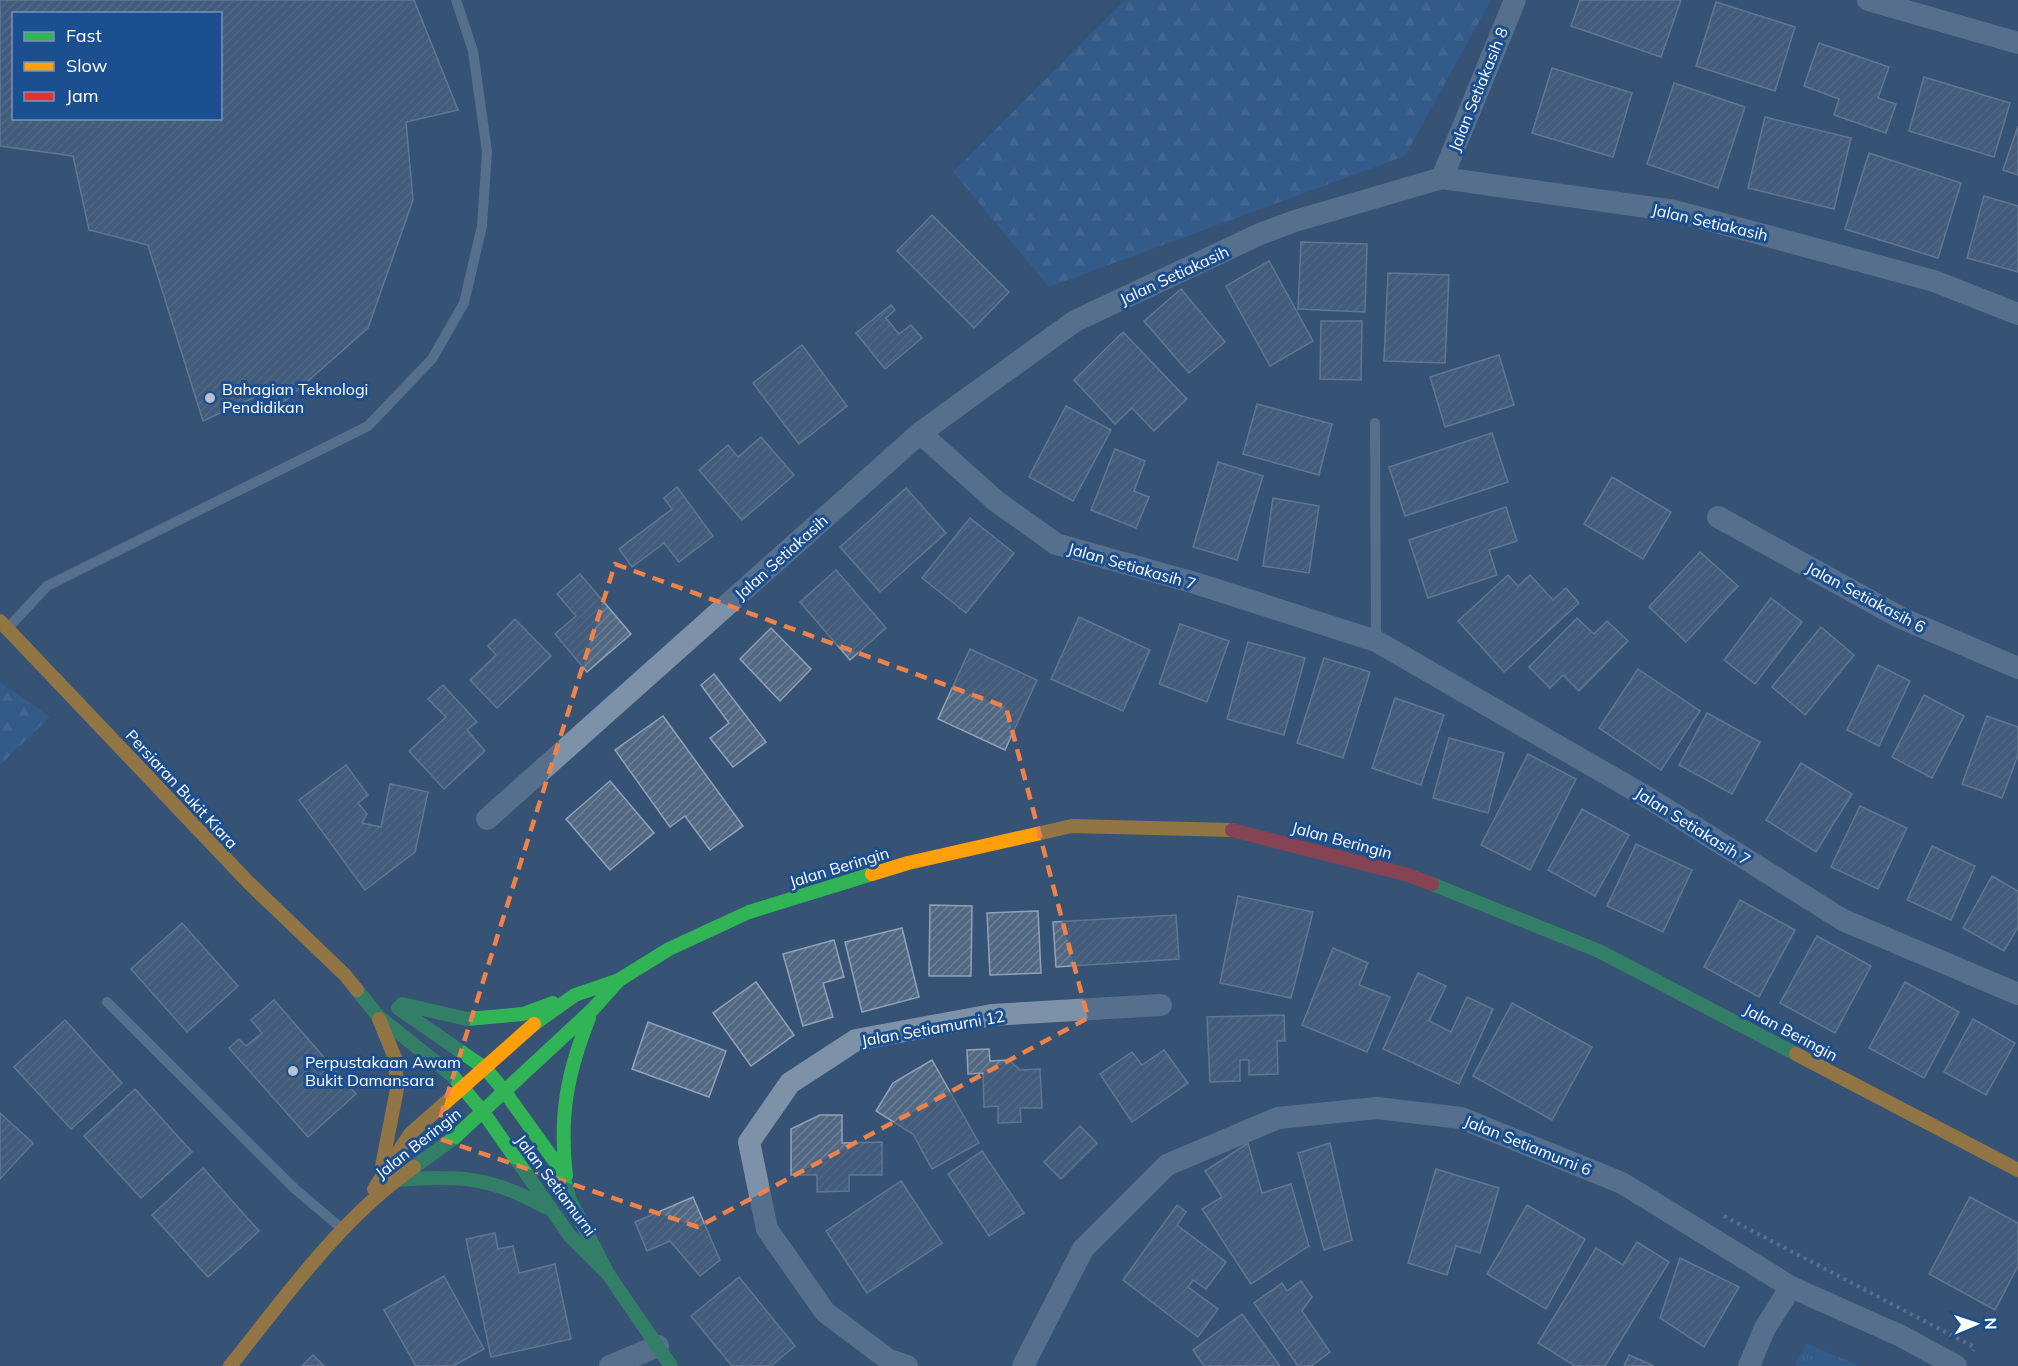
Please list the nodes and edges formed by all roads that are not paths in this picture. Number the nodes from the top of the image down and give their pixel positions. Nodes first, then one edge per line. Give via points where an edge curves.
1 (456, 0) edge
2 (1515, 0) edge
3 (1868, 0) edge
4 (2018, 43) edge
5 (1442, 178) junction
6 (2018, 314) edge
7 (1375, 423) dead end
8 (920, 433) junction
9 (1718, 517) dead end
10 (4, 624) edge
11 (1376, 641) junction
12 (2018, 668) edge
13 (487, 819) dead end
14 (345, 975) junction
15 (619, 980) junction
16 (2018, 994) edge
17 (575, 995) junction
18 (383, 998) junction
19 (107, 1002) dead end
20 (1161, 1005) dead end
21 (593, 1009) junction
22 (378, 1016) junction
23 (486, 1069) junction
24 (463, 1089) junction
25 (505, 1092) junction
26 (483, 1112) junction
27 (2018, 1170) edge
28 (387, 1178) junction
29 (570, 1200) junction
30 (551, 1210) junction
31 (343, 1228) junction
32 (608, 1274) junction
33 (1791, 1287) junction
34 (658, 1346) junction
35 (230, 1366) edge
36 (610, 1366) edge
37 (671, 1366) edge
38 (907, 1366) edge
39 (1023, 1366) edge
40 (1749, 1366) edge
41 (1956, 1366) edge

1 - 10 lane via 473,51 487,152 482,226 464,303 432,359 368,426 47,586
2 - 5 street, Jalan Setiakasih 8
3 - 4 street
5 - 6 street, Jalan Setiakasih via 1675,211 1934,281
5 - 8 street, Jalan Setiakasih via 1260,234 1075,321
7 - 11 lane
8 - 11 street, Jalan Setiakasih 7 via 996,501 1056,544
8 - 13 street, Jalan Setiakasih
9 - 12 street, Jalan Setiakasih 6 via 1901,618
10 - 14 street, Persiaran Bukit Kiara via 249,883
11 - 16 street, Jalan Setiakasih 7 via 1650,799 1843,920
14 - 18 street, Persiaran Bukit Kiara
14 - 22 street, Persiaran Bukit Kiara
15 - 17 street, Jalan Beringin
15 - 21 street, Jalan Beringin
15 - 27 street, Jalan Beringin via 669,949 748,912 908,862 1072,826 1238,830 1408,875 1599,951
17 - 18 street via 523,1014 467,1019
17 - 23 street, Jalan Beringin via 536,1023
18 - 23 street, Persiaran Bukit Kiara
19 - 31 lane via 295,1189
20 - 38 street, Jalan Setiamurni 12 via 992,1015 856,1040 789,1083 749,1142 767,1229 825,1312 890,1360
21 - 25 street, Jalan Beringin
21 - 29 street via 564,1086 561,1119
22 - 24 street, Persiaran Bukit Kiara via 453,1076
22 - 28 street via 395,1058 396,1089
23 - 24 street, Jalan Beringin
23 - 25 street, Jalan Setiamurni
24 - 26 street, Jalan Setiamurni
24 - 28 street, Jalan Beringin via 410,1134
25 - 26 street, Jalan Beringin
25 - 29 street, Jalan Setiamurni via 561,1170
26 - 28 street, Jalan Beringin via 432,1156
26 - 30 street, Jalan Setiamurni
28 - 30 street via 488,1179 518,1190
28 - 31 street, Jalan Beringin
29 - 32 street, Jalan Setiamurni
30 - 32 street, Jalan Setiamurni via 570,1236
31 - 35 street, Jalan Beringin
32 - 34 street, Jalan Setiamurni
33 - 39 street, Jalan Setiamurni 6 via 1622,1183 1461,1118 1377,1108 1278,1118 1167,1165 1083,1249
33 - 40 street via 1765,1328
33 - 41 street, Jalan Setiamurni 6 via 1901,1336
34 - 36 street
34 - 37 street, Jalan Setiamurni

